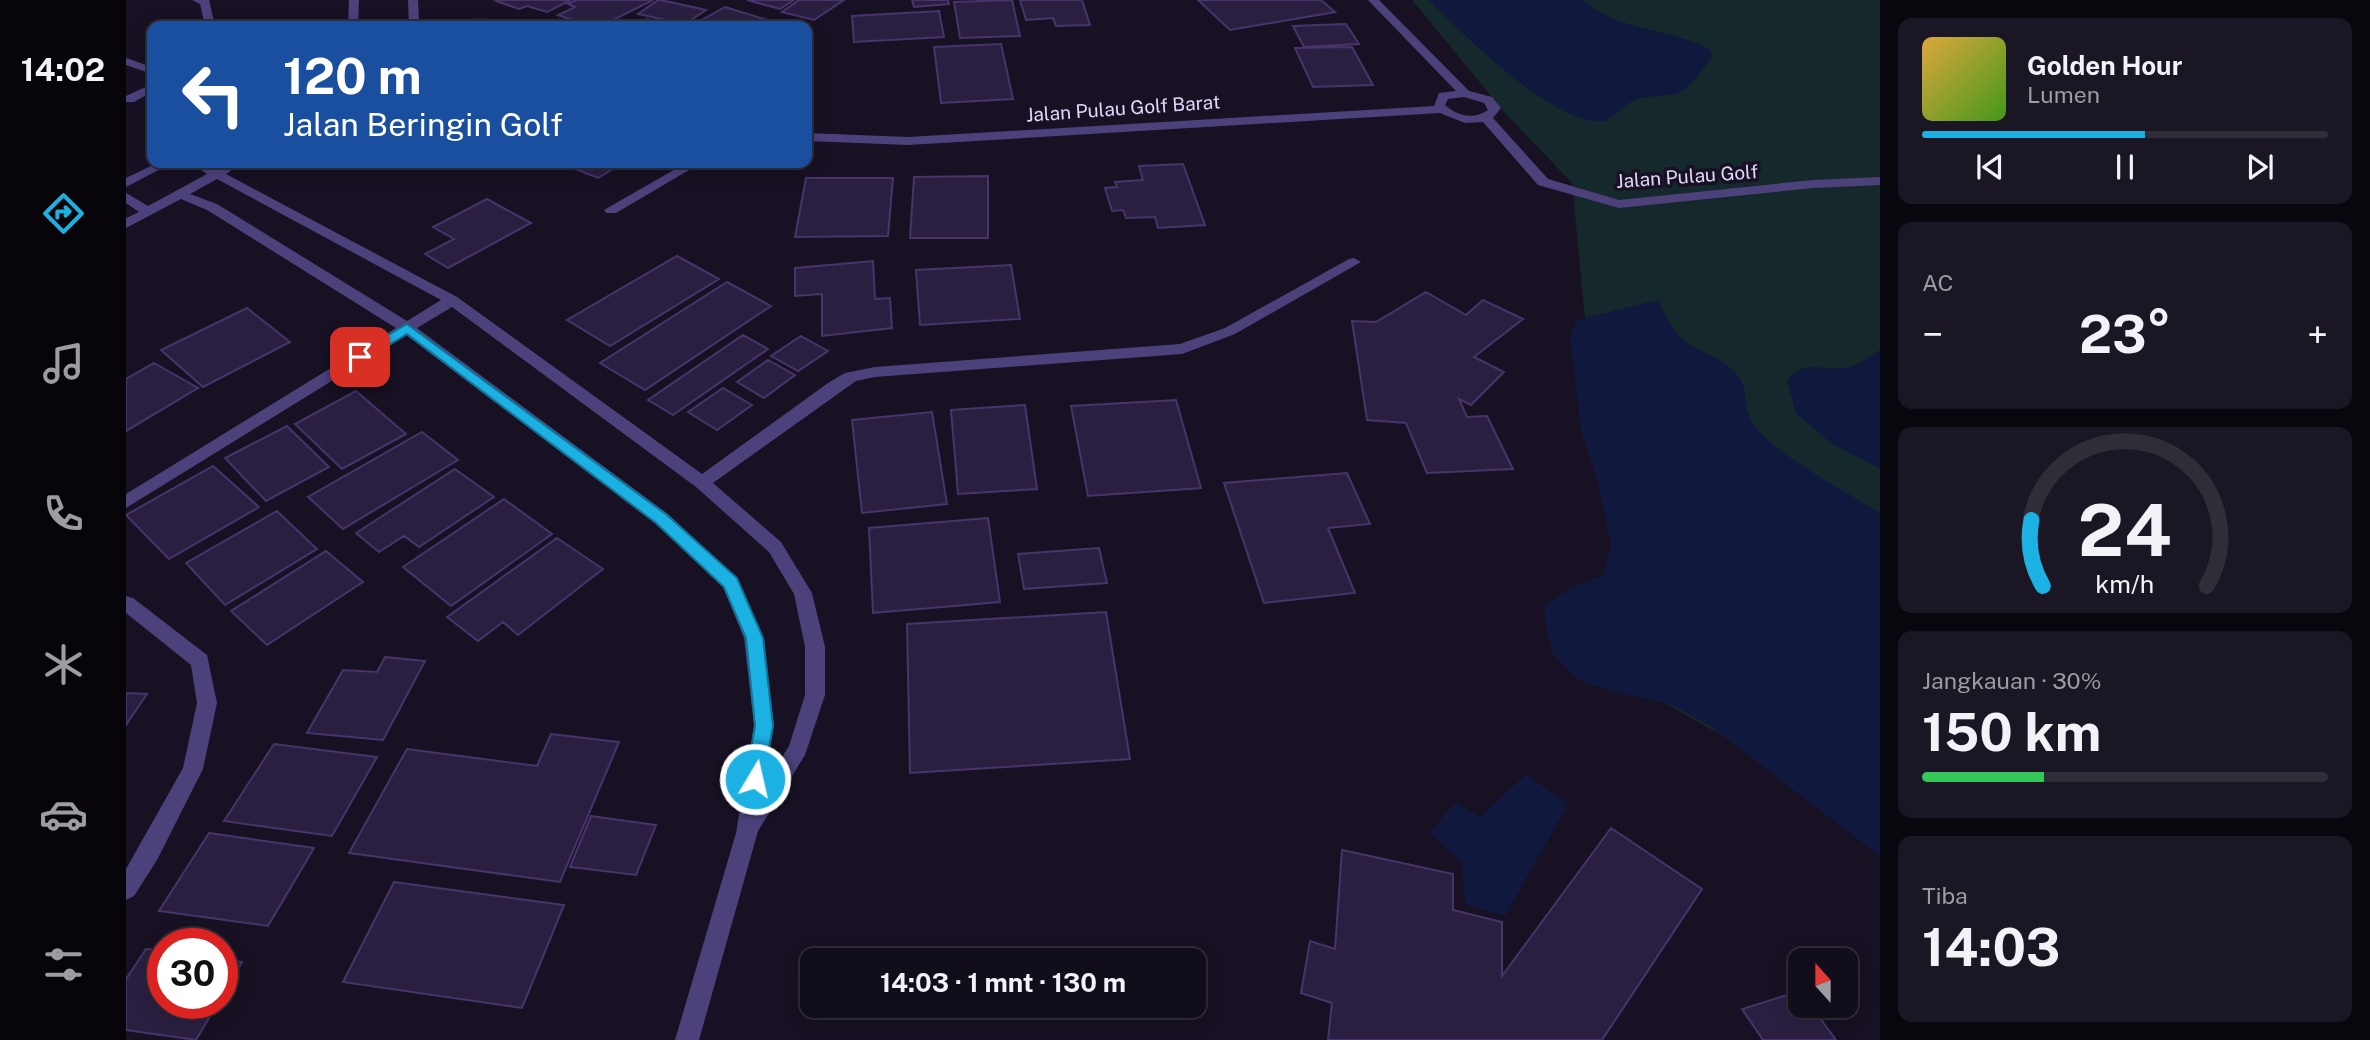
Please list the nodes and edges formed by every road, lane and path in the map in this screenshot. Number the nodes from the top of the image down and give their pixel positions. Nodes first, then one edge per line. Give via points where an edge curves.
1 (197, 0) edge
2 (354, 0) edge
3 (413, 0) edge
4 (1373, 0) edge
5 (208, 21) edge
6 (353, 21) edge
7 (414, 21) edge
8 (126, 61) edge
9 (147, 69) edge
10 (147, 90) edge
11 (1465, 93) junction
12 (130, 99) dead end
13 (1442, 109) junction
14 (1486, 118) junction
15 (812, 137) edge
16 (126, 166) edge
17 (156, 168) edge
18 (208, 168) edge
19 (227, 168) edge
20 (686, 168) edge
21 (218, 173) junction
22 (142, 175) junction
23 (1880, 181) edge
24 (126, 184) edge
25 (180, 194) junction
26 (126, 197) edge
27 (611, 210) dead end
28 (148, 212) junction
29 (126, 224) edge
30 (1354, 262) dead end
31 (452, 300) junction
32 (407, 328) junction
33 (702, 483) junction
34 (126, 502) edge
35 (126, 603) edge
36 (747, 833) junction
37 (126, 889) edge
38 (687, 1040) edge

1 - 5 street via 205,2
2 - 6 street
3 - 7 street
4 - 11 street
8 - 9 street
10 - 12 street
11 - 13 street via 1443,96
11 - 14 street via 1493,104 1494,112
13 - 14 street via 1467,119
13 - 15 street, Jalan Pulau Golf Barat via 908,141
14 - 23 street, Jalan Pulau Golf via 1543,183 1619,204
16 - 22 street
17 - 22 street
18 - 21 street
19 - 21 street
20 - 27 street
21 - 25 street
21 - 31 street
22 - 24 street
25 - 28 street
25 - 32 street via 212,207
26 - 28 street
28 - 29 street
30 - 33 street via 1230,331 1182,349 851,377
31 - 32 street
31 - 33 street
32 - 34 street
32 - 36 street via 662,519 731,583 754,638 764,726
33 - 36 street via 775,547 803,593 816,648 814,695 799,749
35 - 37 street via 200,661 207,703 193,769
36 - 38 street

